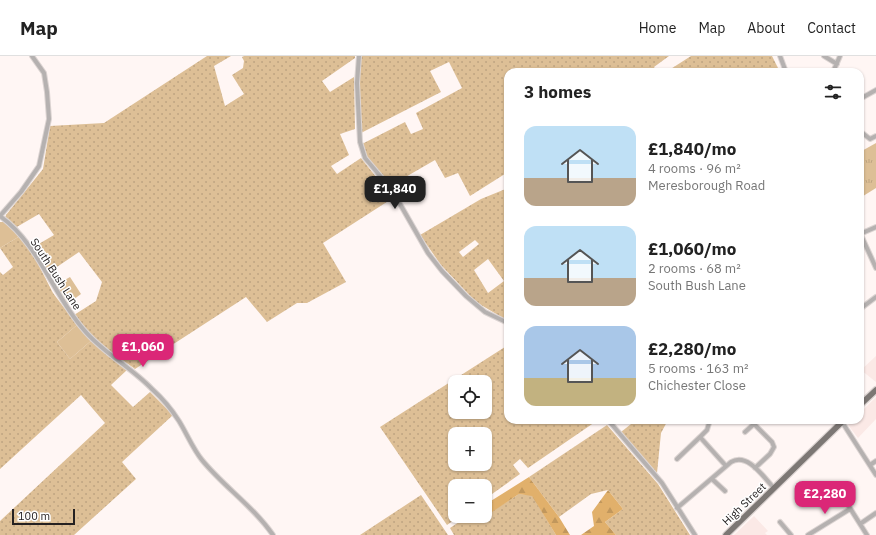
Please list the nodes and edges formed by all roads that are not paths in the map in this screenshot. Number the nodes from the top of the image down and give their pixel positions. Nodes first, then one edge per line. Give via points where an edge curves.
1 (32, 56) edge
2 (359, 56) edge
3 (780, 56) edge
4 (824, 56) edge
5 (840, 56) edge
6 (837, 64) junction
7 (784, 68) edge
8 (835, 68) edge
9 (876, 90) edge
10 (864, 97) edge
11 (864, 134) edge
12 (876, 136) edge
13 (0, 216) edge
14 (876, 227) edge
15 (864, 232) edge
16 (864, 242) edge
17 (876, 268) edge
18 (876, 297) edge
19 (864, 306) edge
20 (504, 321) edge
21 (876, 390) edge
22 (864, 401) edge
23 (611, 424) edge
24 (708, 424) edge
25 (840, 424) edge
26 (845, 424) edge
27 (745, 432) dead end
28 (700, 437) junction
29 (676, 458) dead end
30 (876, 461) edge
31 (870, 465) junction
32 (726, 466) junction
33 (755, 468) junction
34 (876, 475) edge
35 (712, 479) junction
36 (836, 486) dead end
37 (774, 488) junction
38 (725, 492) dead end
39 (677, 508) junction
40 (850, 509) junction
41 (876, 513) edge
42 (780, 522) dead end
43 (860, 524) junction
44 (273, 535) edge
45 (695, 535) edge
46 (726, 535) edge
47 (792, 535) edge
48 (808, 535) edge
49 (867, 535) edge

1 - 13 street via 44,74 49,119 39,166
2 - 20 street via 357,83 360,142 365,158 392,190 428,253 442,271 485,312
3 - 7 street
4 - 6 street
5 - 6 street
6 - 8 street
9 - 10 street
11 - 12 street via 870,139
13 - 44 street, South Bush Lane via 19,233 37,256 62,302 83,330 95,343 153,389 178,420 202,459 254,511
14 - 15 street
16 - 17 street
18 - 19 street
21 - 22 main road
23 - 39 street via 662,484
24 - 28 street
25 - 37 main road, High Street
26 - 31 street
27 - 33 street via 754,424 773,445 772,452
28 - 29 street
28 - 32 street
30 - 31 street
31 - 34 street
32 - 33 street via 740,459 746,460
32 - 35 street
33 - 37 street
35 - 38 street
35 - 39 street
36 - 40 street
37 - 46 main road, High Street
39 - 45 street
40 - 43 street
40 - 48 street
41 - 43 street
42 - 47 street
43 - 49 street

